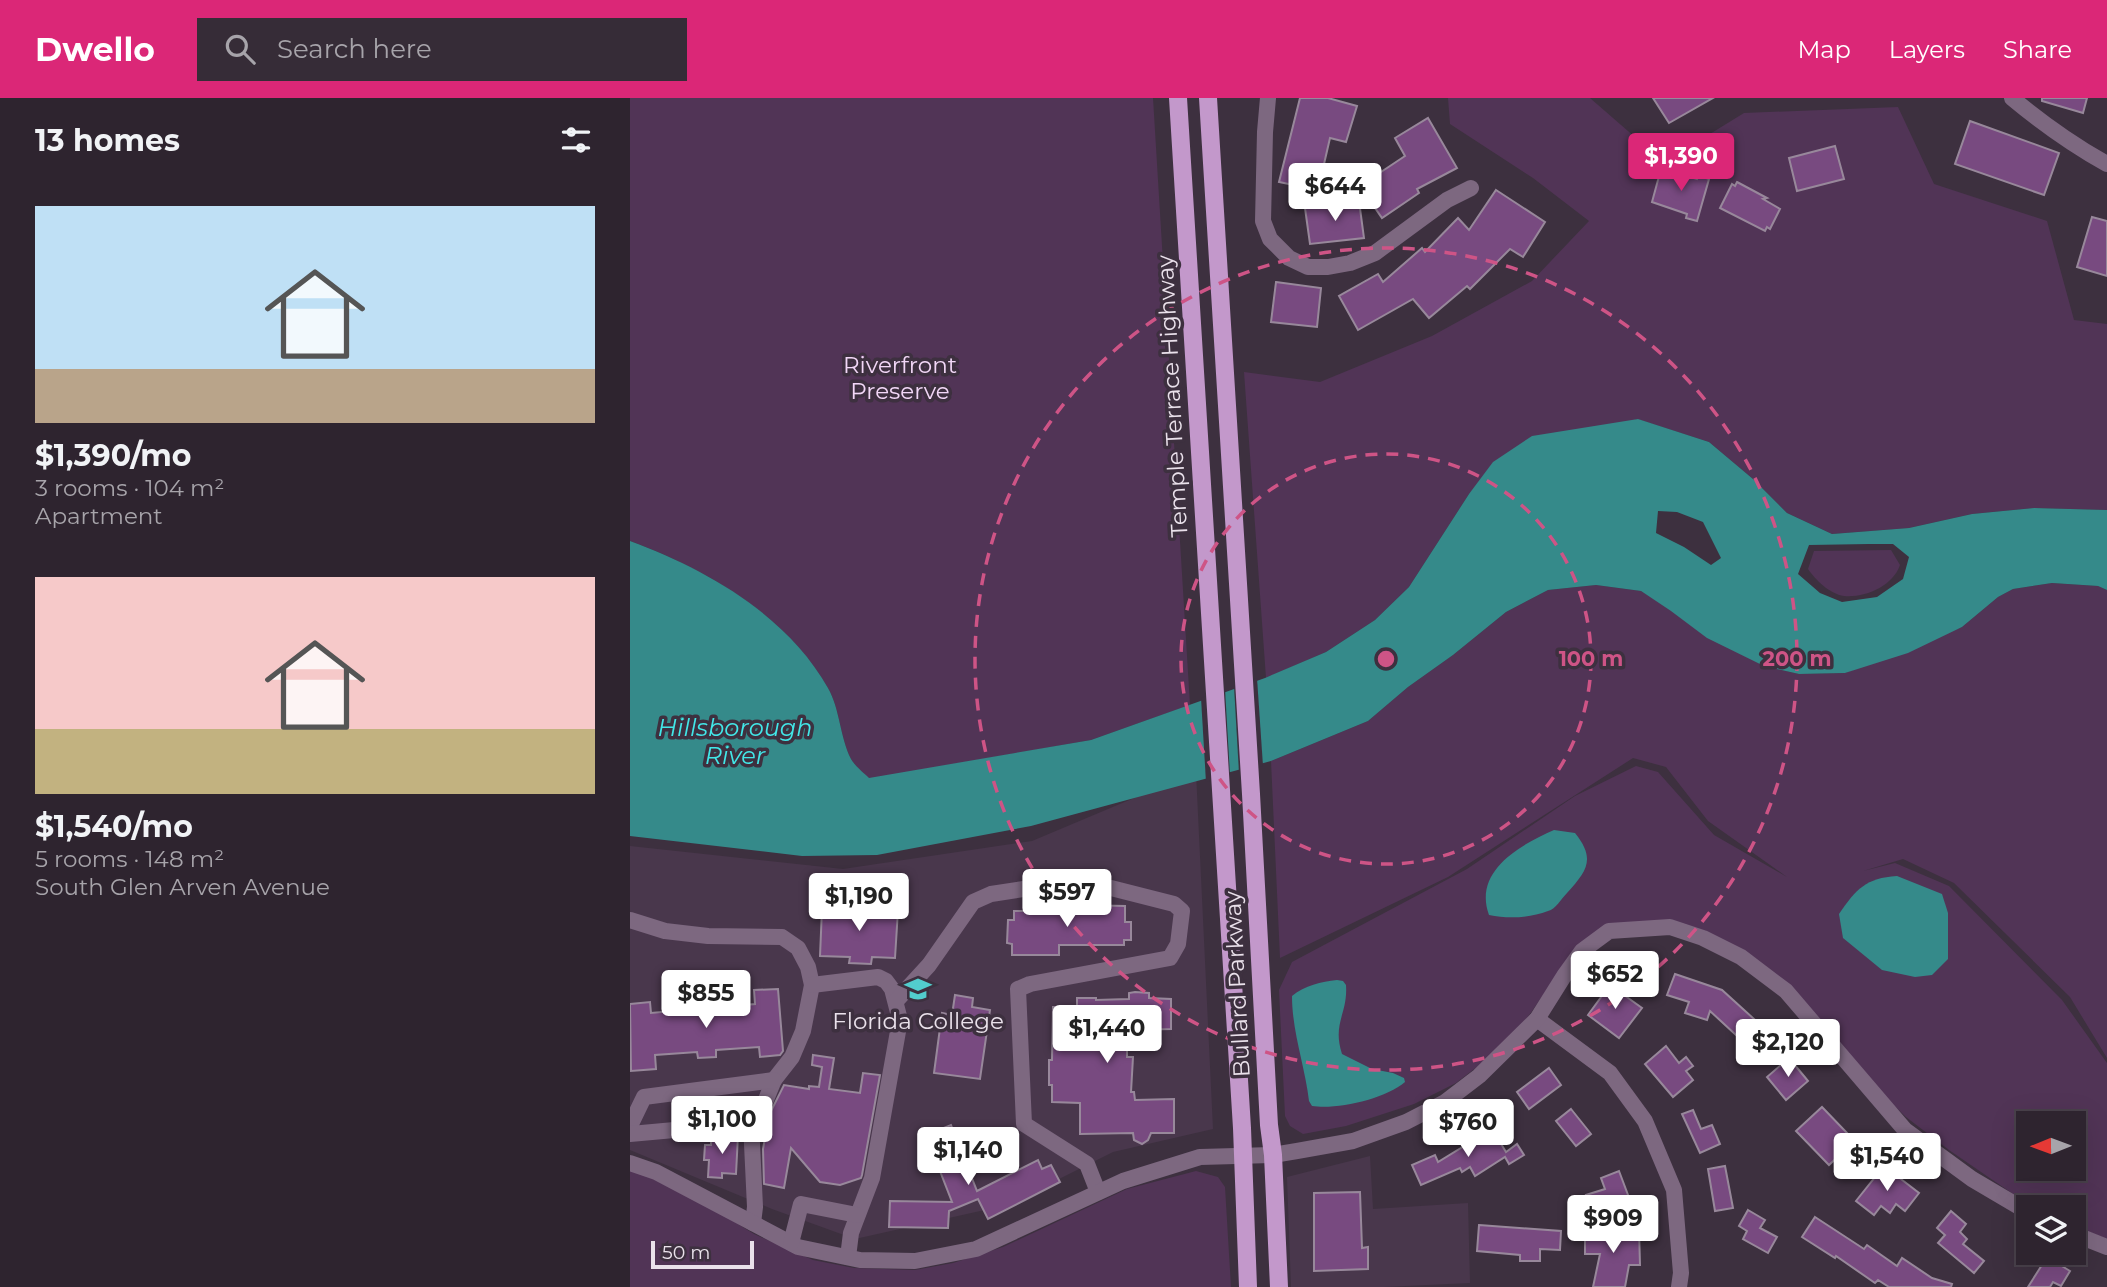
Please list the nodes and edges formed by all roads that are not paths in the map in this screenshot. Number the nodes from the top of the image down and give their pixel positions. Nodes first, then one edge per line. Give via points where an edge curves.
1 (1178, 98) edge
2 (1208, 98) edge
3 (1268, 98) edge
4 (2012, 98) edge
5 (2107, 164) edge
6 (1471, 188) dead end
7 (1214, 691) joint
8 (630, 920) edge
9 (812, 985) junction
10 (896, 1001) junction
11 (1537, 1019) junction
12 (774, 1080) junction
13 (751, 1123) junction
14 (630, 1126) edge
15 (630, 1135) edge
16 (1273, 1155) junction
17 (1243, 1156) junction
18 (630, 1163) edge
19 (1098, 1192) junction
20 (2016, 1205) edge
21 (857, 1215) junction
22 (753, 1223) junction
23 (2086, 1239) edge
24 (791, 1243) junction
25 (2107, 1247) edge
26 (848, 1257) junction
27 (1248, 1287) edge
28 (1279, 1287) edge
29 (1679, 1287) edge

1 - 7 main road, Temple Terrace Highway
2 - 16 main road, Bullard Parkway
3 - 6 street via 1263,221 1270,239 1289,258 1308,267 1350,263 1375,253 1447,200
4 - 5 street
7 - 17 main road, Bullard Parkway
8 - 9 street via 665,932 782,937 798,948
9 - 10 street via 878,977 886,981
9 - 12 street via 803,1031 792,1057
10 - 19 street via 929,965 972,902 991,894 1055,884 1111,888 1174,904 1182,911 1178,944 1170,958 1018,989 1024,1124 1087,1164
10 - 21 street via 900,1020 872,1178
11 - 16 street via 1479,1076 1406,1122 1353,1141
11 - 20 street via 1582,951 1609,931 1670,927 1703,938 1741,957 1786,991 1905,1130
11 - 29 street via 1610,1073 1646,1121 1674,1190
12 - 13 street
12 - 14 street via 644,1097
13 - 15 street
13 - 22 street
16 - 17 street
16 - 28 main road, Bullard Parkway
17 - 19 street via 1200,1157
17 - 27 main road, Bullard Parkway
18 - 22 street
19 - 26 street via 976,1249 915,1261
21 - 24 street via 801,1205
21 - 26 street
22 - 24 street
23 - 25 street
24 - 26 street

